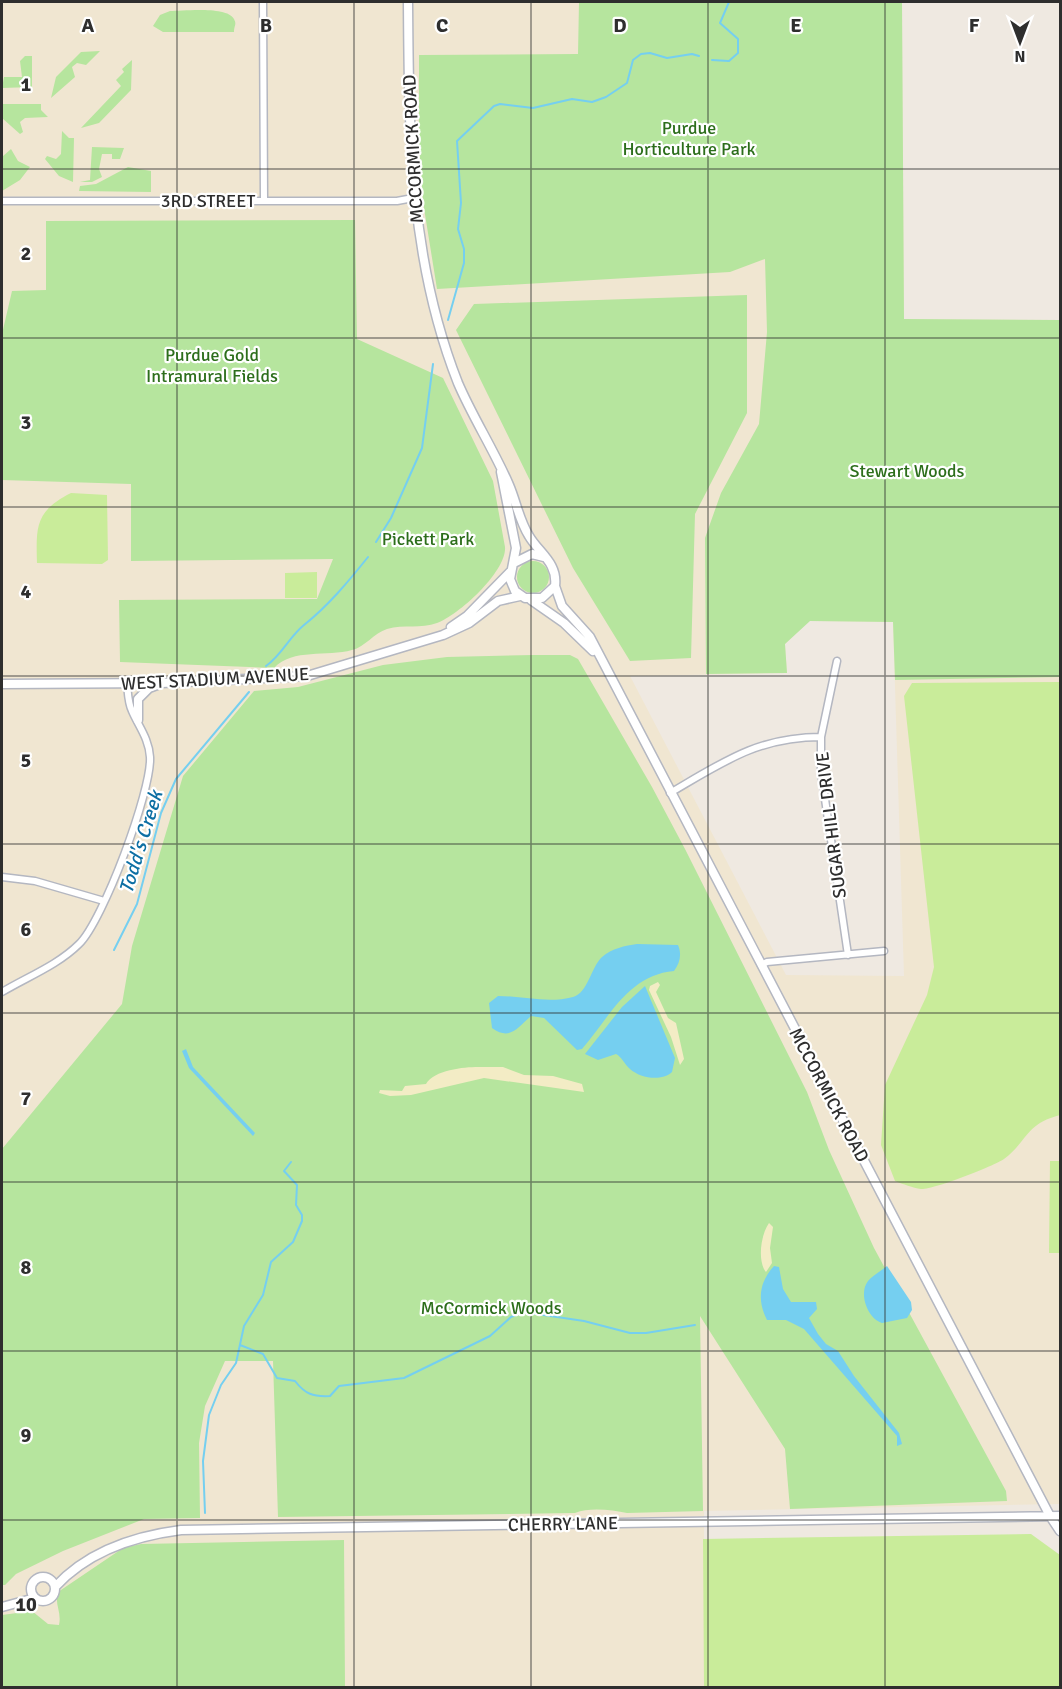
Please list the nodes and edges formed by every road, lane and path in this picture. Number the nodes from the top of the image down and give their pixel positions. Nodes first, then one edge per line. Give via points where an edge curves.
1 (263, 2) edge
2 (408, 2) edge
3 (413, 198) junction
4 (2, 201) edge
5 (264, 201) junction
6 (501, 472) junction
7 (545, 557) junction
8 (514, 563) junction
9 (510, 572) junction
10 (555, 586) junction
11 (520, 596) junction
12 (530, 599) junction
13 (424, 640) junction
14 (599, 658) junction
15 (837, 661) dead end
16 (162, 683) junction
17 (2, 684) edge
18 (127, 684) junction
19 (138, 720) junction
20 (821, 737) junction
21 (670, 793) junction
22 (2, 877) edge
23 (104, 901) junction
24 (884, 951) dead end
25 (848, 955) junction
26 (761, 965) junction
27 (2, 992) edge
28 (1050, 1516) junction
29 (1060, 1516) edge
30 (1060, 1531) edge
31 (52, 1583) junction
32 (30, 1589) junction
33 (35, 1598) junction
34 (2, 1605) edge

1 - 5 street
2 - 3 street, MCCORMICK ROAD
3 - 5 street, 3RD STREET
3 - 6 street, MCCORMICK ROAD via 438,324 463,392
4 - 5 street, 3RD STREET
6 - 7 street, MCCORMICK ROAD via 529,536
6 - 8 street via 515,544
7 - 8 street via 532,554
7 - 10 street via 553,567
8 - 9 street
9 - 11 street via 512,585
9 - 13 street, WEST STADIUM AVENUE via 467,616
10 - 12 street via 542,598
10 - 14 street, MCCORMICK ROAD via 562,606 590,637
11 - 12 street
11 - 13 street, WEST STADIUM AVENUE via 498,601 469,623
12 - 14 street, MCCORMICK ROAD via 564,623
13 - 16 street, WEST STADIUM AVENUE via 307,676
14 - 21 street, MCCORMICK ROAD
15 - 20 street, SUGAR HILL DRIVE
16 - 18 street, WEST STADIUM AVENUE
16 - 19 street via 142,694 137,705
17 - 18 street, WEST STADIUM AVENUE
18 - 19 street via 132,712
19 - 23 street via 146,738 150,771
20 - 21 street via 765,743
20 - 25 street, SUGAR HILL DRIVE via 821,772
21 - 26 street, MCCORMICK ROAD
22 - 23 street via 35,881
23 - 27 street via 78,945
24 - 25 street
25 - 26 street
26 - 28 street, MCCORMICK ROAD
28 - 29 street, CHERRY LANE
28 - 30 street, MCCORMICK ROAD
28 - 31 street, CHERRY LANE via 181,1530 126,1541 100,1552
31 - 32 street via 43,1577 36,1579
31 - 33 street via 53,1595 48,1600
32 - 33 street
32 - 34 street
33 - 34 street

